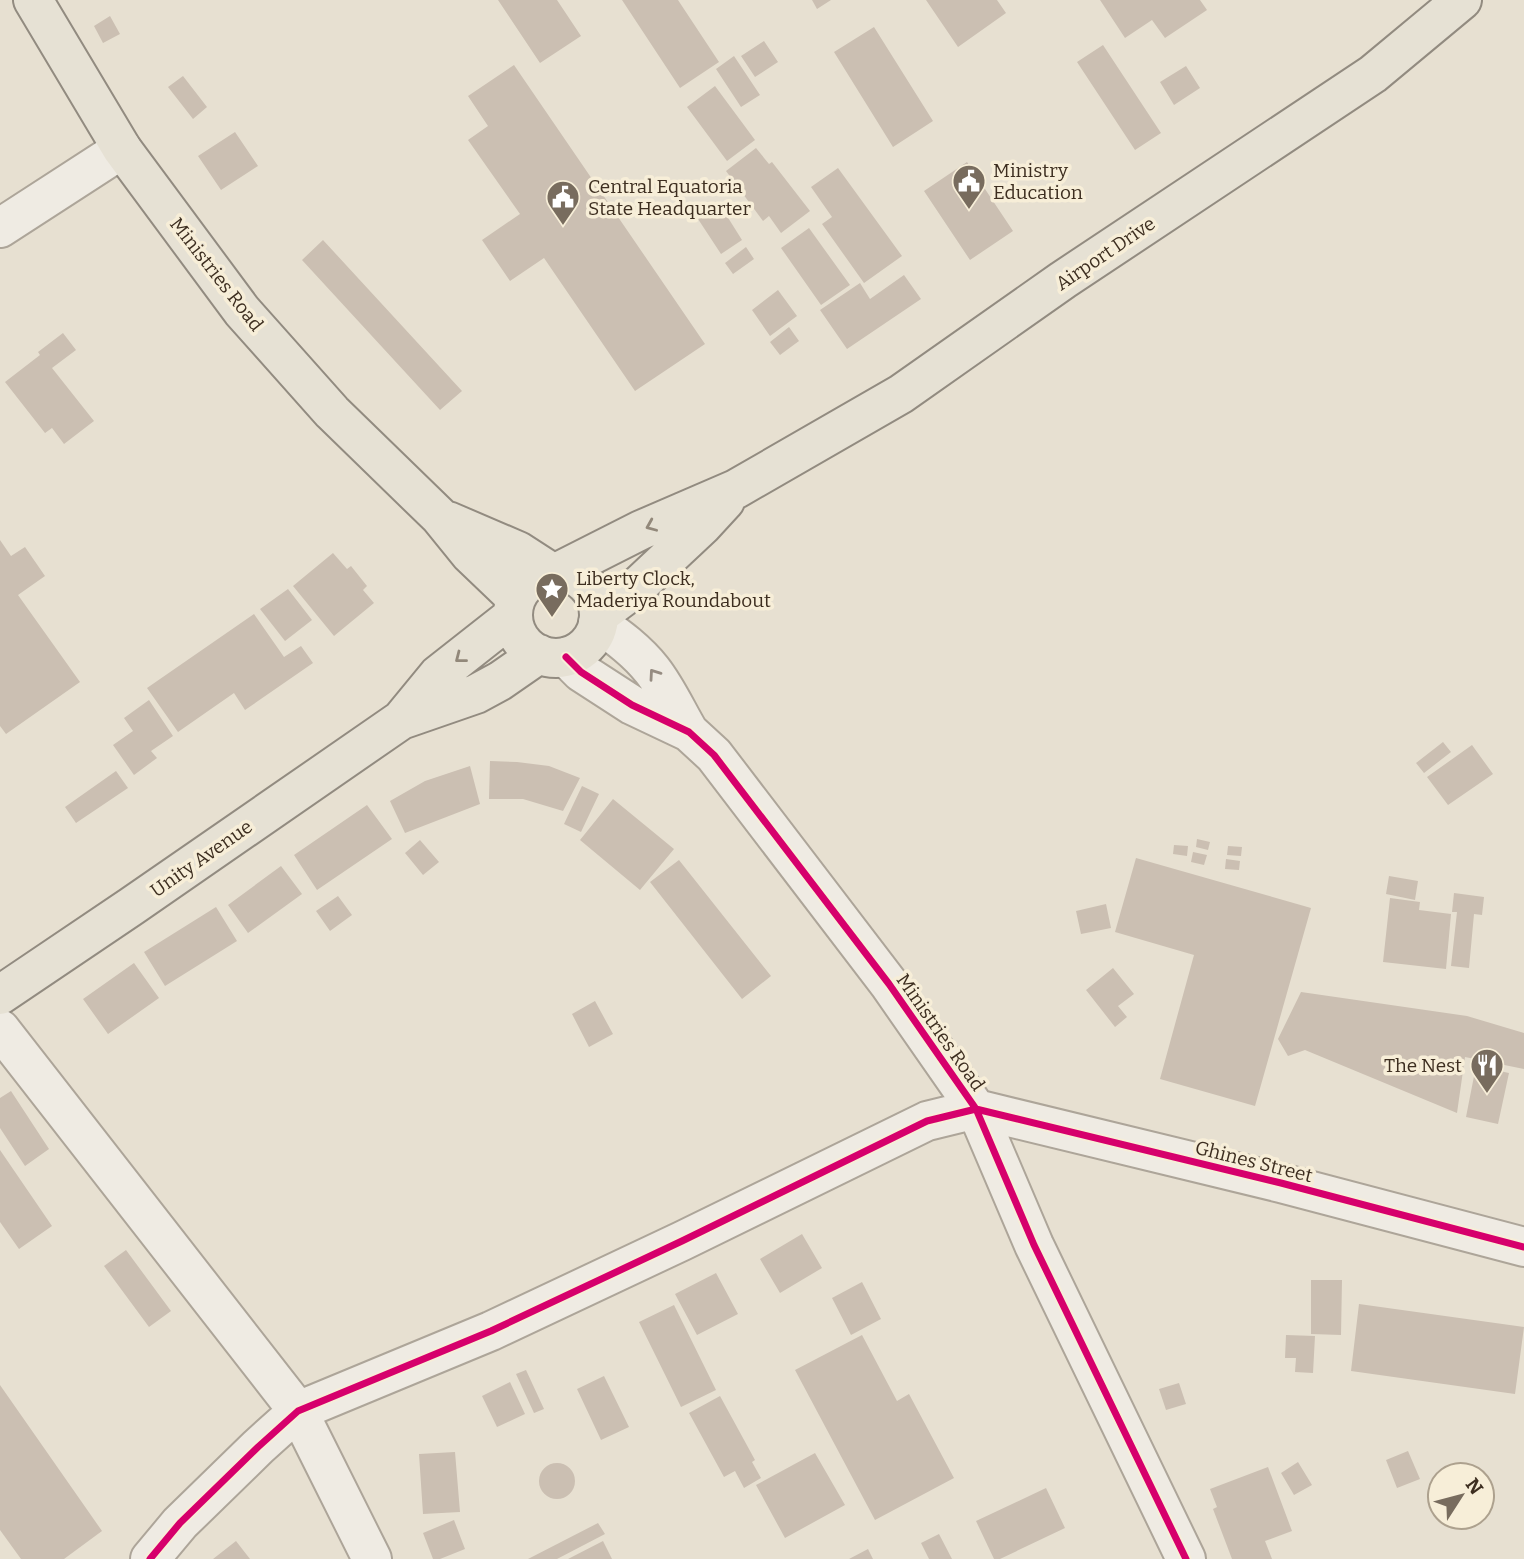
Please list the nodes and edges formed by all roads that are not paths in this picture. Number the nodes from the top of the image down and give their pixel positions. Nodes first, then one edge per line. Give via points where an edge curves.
1 (33, 0) edge
2 (1462, 0) edge
3 (122, 149) junction
4 (0, 228) edge
5 (736, 489) junction
6 (440, 517) junction
7 (555, 572) junction
8 (515, 607) junction
9 (599, 619) junction
10 (552, 656) junction
11 (401, 720) junction
12 (690, 732) junction
13 (0, 995) edge
14 (0, 1029) edge
15 (976, 1109) junction
16 (1524, 1247) edge
17 (298, 1411) junction
18 (150, 1559) edge
19 (372, 1559) edge
20 (1185, 1559) edge

1 - 3 main road, Ministries Road
2 - 5 main road, Airport Drive via 1373,74 901,394
3 - 4 street
3 - 6 main road, Ministries Road via 242,311 332,412
5 -> 7 main road, Airport Drive
5 - 9 main road, Airport Drive
6 - 7 main road, Ministries Road
6 - 8 main road, Ministries Road
7 - 8 main road via 526,584
7 - 9 main road via 589,587
8 - 10 main road via 517,632 531,650
8 -> 11 main road, Unity Avenue via 438,675
9 - 10 main road via 589,643 578,652
12 -> 9 street, Ministries Road via 654,673
10 - 11 main road, Unity Avenue via 476,694
10 - 12 street, Ministries Road via 632,705
11 - 13 main road, Unity Avenue
12 - 15 street, Ministries Road via 714,755 880,973
14 - 17 street
15 - 16 street, Ghines Street
15 - 17 street via 927,1121 491,1332
15 - 20 street, Ministries Road via 1034,1245
17 - 18 street via 180,1523
17 - 19 street

